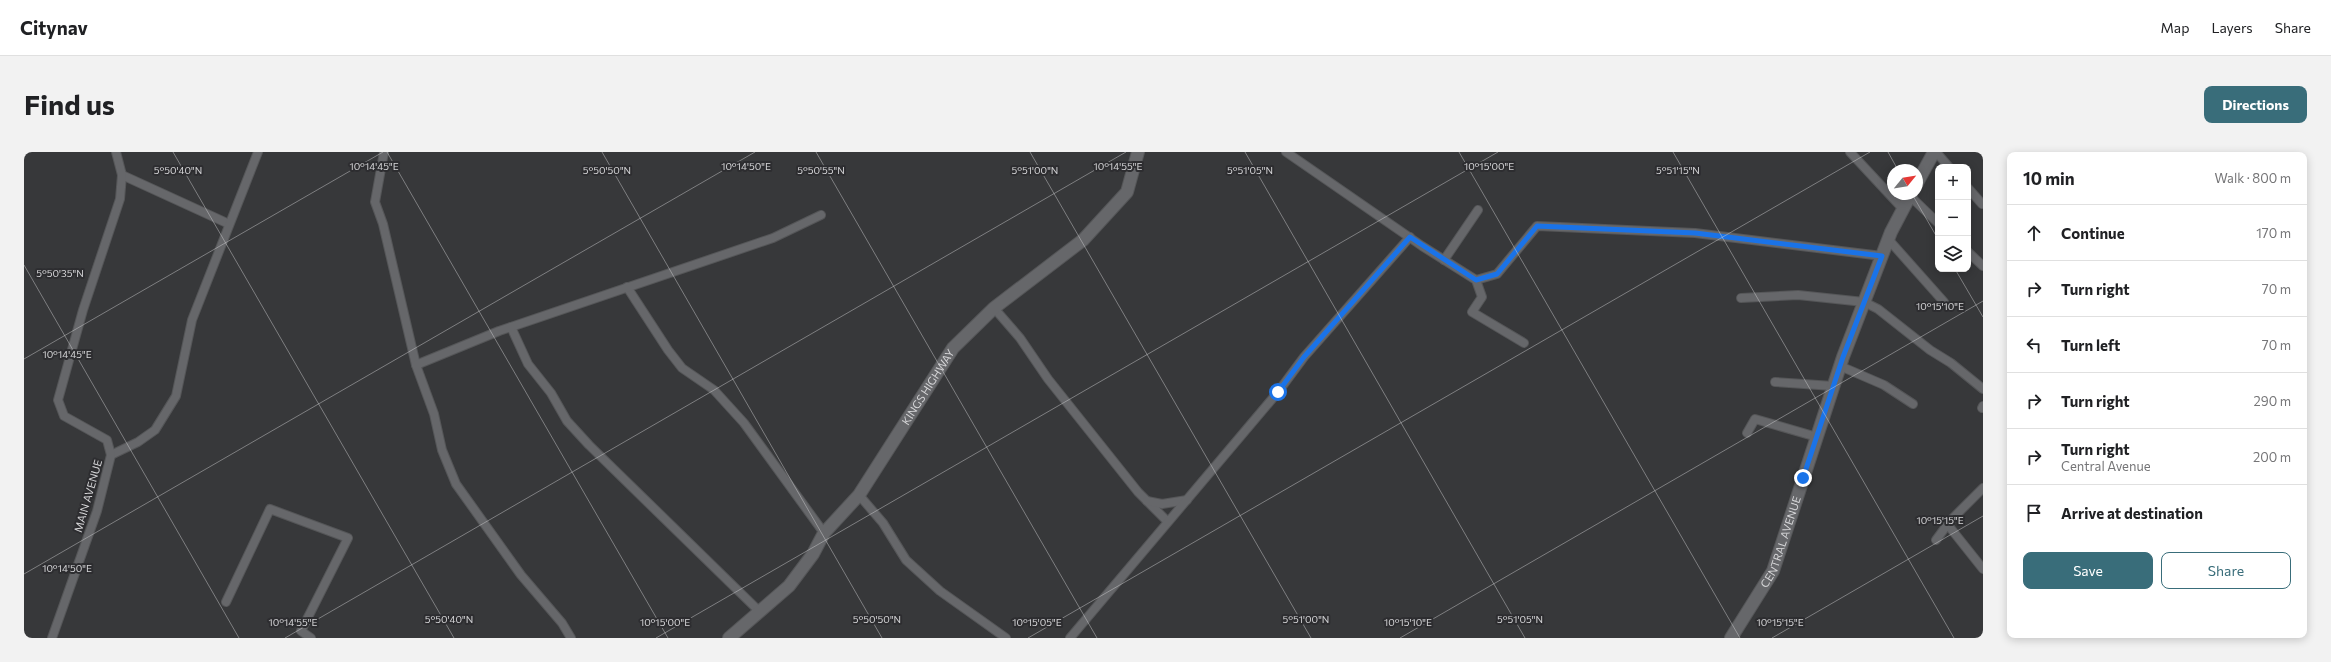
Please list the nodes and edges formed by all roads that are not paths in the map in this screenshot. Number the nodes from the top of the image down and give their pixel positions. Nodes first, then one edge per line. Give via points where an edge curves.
1 (116, 152) edge
2 (258, 152) edge
3 (384, 152) edge
4 (1138, 152) edge
5 (1286, 152) edge
6 (1850, 152) edge
7 (1935, 152) edge
8 (1946, 164) edge
9 (1923, 173) edge
10 (122, 175) junction
11 (1971, 191) edge
12 (1908, 200) edge
13 (1916, 200) edge
14 (1982, 204) edge
15 (1903, 209) junction
16 (1478, 210) dead end
17 (821, 215) dead end
18 (1935, 220) edge
19 (229, 224) junction
20 (1410, 237) junction
21 (1888, 239) junction
22 (1971, 255) edge
23 (1882, 256) junction
24 (1444, 260) junction
25 (1983, 266) edge
26 (1476, 280) junction
27 (627, 288) junction
28 (1741, 298) dead end
29 (1864, 302) junction
30 (1944, 302) dead end
31 (994, 308) junction
32 (511, 327) junction
33 (1524, 343) dead end
34 (416, 365) junction
35 (1840, 366) junction
36 (1775, 382) dead end
37 (1833, 386) junction
38 (1983, 389) edge
39 (1913, 404) dead end
40 (1746, 433) dead end
41 (1817, 437) junction
42 (111, 455) junction
43 (1982, 491) edge
44 (859, 495) junction
45 (1146, 500) junction
46 (1187, 500) junction
47 (1167, 521) junction
48 (1948, 525) junction
49 (824, 533) junction
50 (1936, 540) dead end
51 (1983, 569) edge
52 (226, 602) dead end
53 (760, 612) junction
54 (52, 638) edge
55 (311, 638) edge
56 (571, 638) edge
57 (729, 638) edge
58 (1006, 638) edge
59 (1070, 638) edge
60 (1731, 638) edge

1 - 10 street, MAIN AVENUE
2 - 19 street
3 - 34 street via 375,202
4 - 31 street, KINGS HIGHWAY via 1127,192 1083,240
5 - 20 street
6 - 15 street
7 - 8 street
7 - 9 street
10 - 19 street
10 - 42 street, MAIN AVENUE via 120,199 58,400 64,416 107,440
11 - 14 street
12 - 15 street, CENTRAL AVENUE
13 - 18 street
15 - 21 street, CENTRAL AVENUE
16 - 24 street
17 - 27 street via 774,238
19 - 42 street via 192,320 176,396 156,430
20 - 24 street
20 - 46 street via 1304,357 1278,392
21 - 23 street, CENTRAL AVENUE
21 - 30 street
22 - 25 street
23 - 26 street via 1695,233 1537,226 1497,274
23 - 29 street, CENTRAL AVENUE
24 - 26 street
26 - 33 street via 1482,297 1472,312
27 - 32 street
27 - 49 street via 682,368 714,390 744,423
28 - 29 street via 1798,295
29 - 35 street, CENTRAL AVENUE
29 - 38 street via 1878,309
31 - 44 street, KINGS HIGHWAY via 953,348
31 - 45 street via 1020,338 1099,445
32 - 34 street
32 - 53 street via 528,364 551,393 567,421
34 - 56 street via 434,414 442,450 456,484 521,575 562,623
35 - 37 street, CENTRAL AVENUE
35 - 39 street via 1884,385
36 - 37 street
37 - 41 street, CENTRAL AVENUE
40 - 41 street via 1755,419
41 - 60 street, CENTRAL AVENUE via 1772,571
42 - 54 street, MAIN AVENUE via 97,511
43 - 48 street
44 - 49 street, KINGS HIGHWAY
44 - 58 street via 883,523 906,560 940,591
45 - 46 street via 1162,504
45 - 47 street
46 - 47 street
47 - 59 street
48 - 50 street
48 - 51 street
49 - 53 street, KINGS HIGHWAY via 813,554 789,586
52 - 55 street via 270,508 348,538 301,631
53 - 57 street, KINGS HIGHWAY

